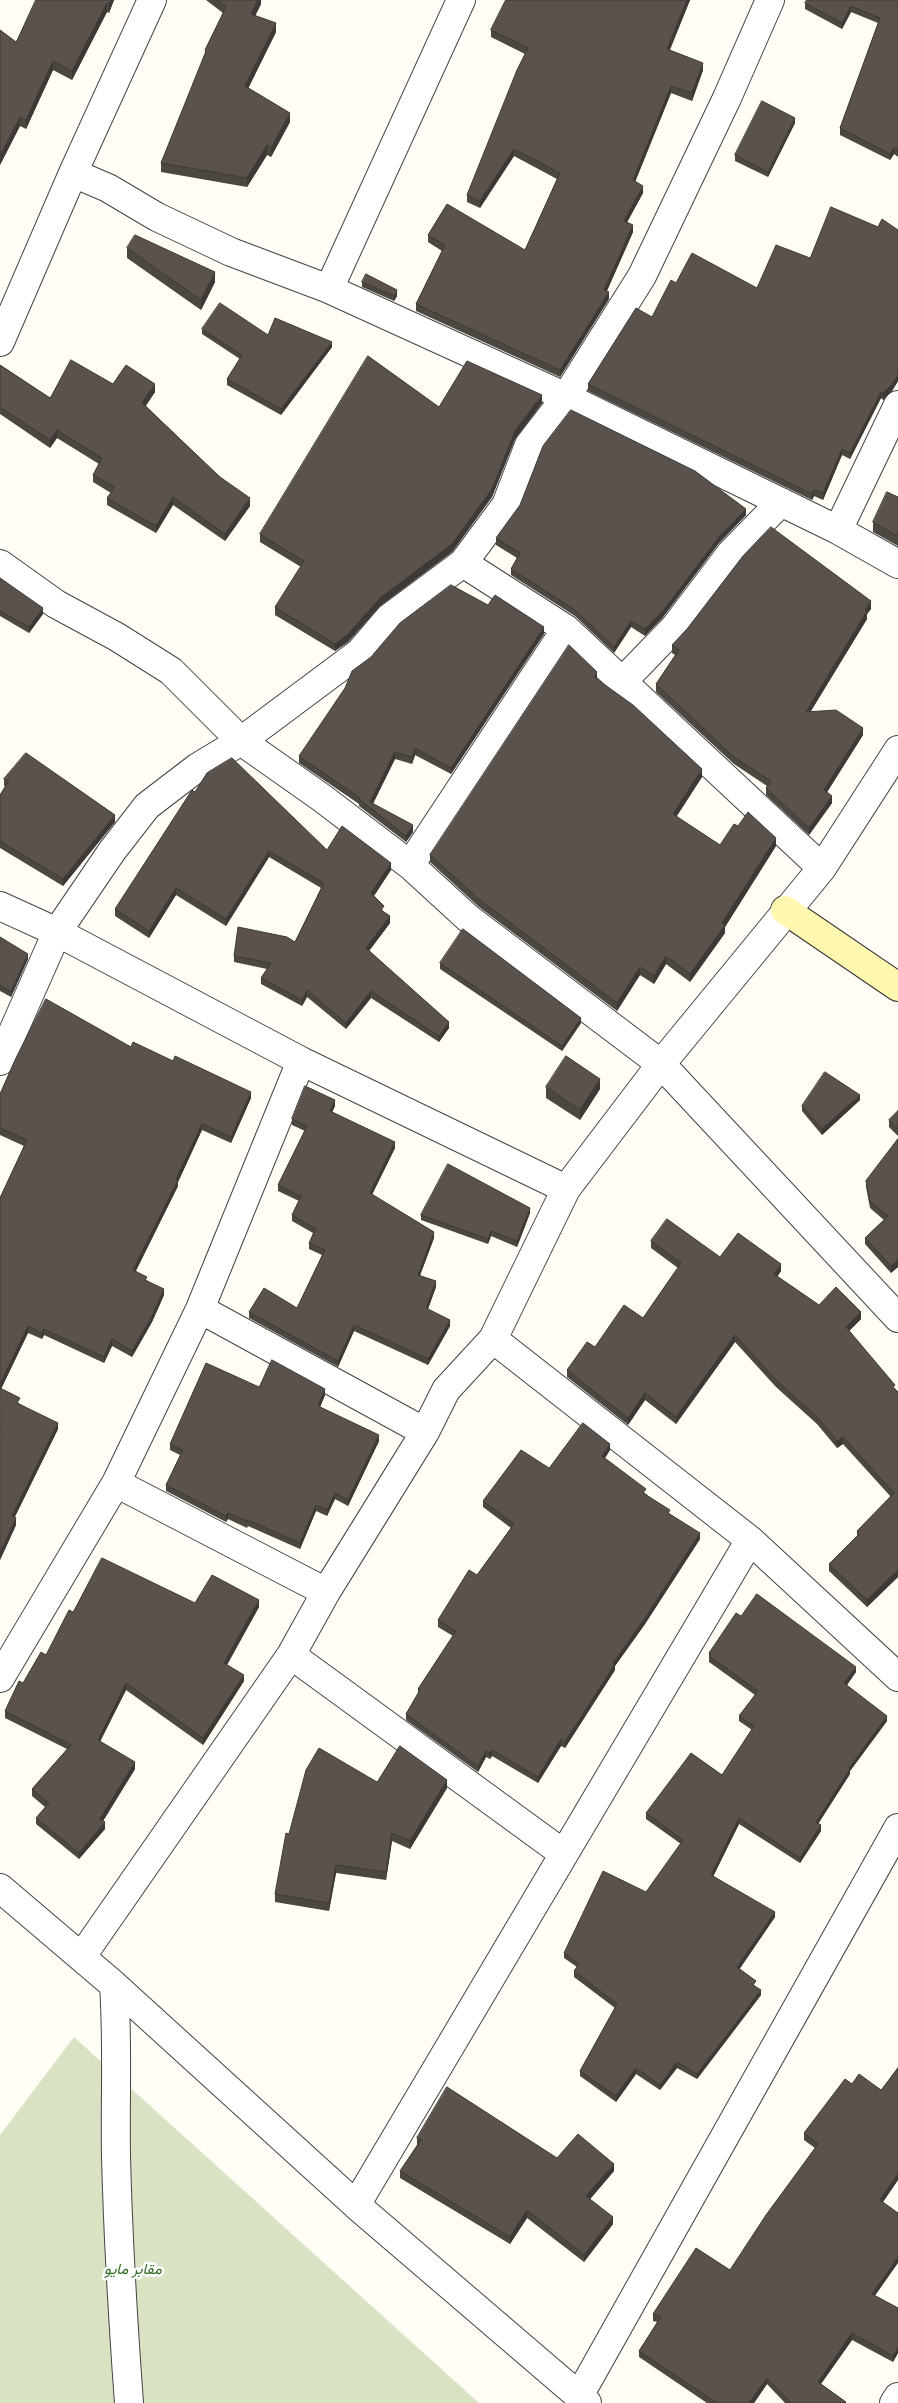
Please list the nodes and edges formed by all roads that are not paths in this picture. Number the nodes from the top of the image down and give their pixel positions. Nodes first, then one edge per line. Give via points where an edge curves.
1 (152, 0) edge
2 (461, 0) edge
3 (770, 0) edge
4 (73, 173) junction
5 (329, 289) junction
6 (1, 337) edge
7 (566, 397) junction
8 (898, 404) edge
9 (781, 502) junction
10 (838, 530) junction
11 (463, 563) junction
12 (0, 564) edge
13 (898, 564) edge
14 (566, 629) junction
15 (621, 683) junction
16 (241, 741) junction
17 (898, 750) edge
18 (410, 865) junction
19 (822, 868) junction
20 (0, 906) edge
21 (785, 910) junction
22 (57, 932) junction
23 (898, 987) edge
24 (0, 1061) edge
25 (301, 1061) junction
26 (661, 1064) junction
27 (566, 1189) junction
28 (200, 1309) junction
29 (898, 1318) edge
30 (493, 1338) junction
31 (425, 1432) junction
32 (116, 1483) junction
33 (750, 1540) junction
34 (326, 1592) junction
35 (292, 1655) junction
36 (898, 1677) edge
37 (0, 1678) edge
38 (898, 1828) edge
39 (564, 1854) junction
40 (0, 1888) edge
41 (82, 1956) junction
42 (114, 1985) junction
43 (356, 2205) junction
44 (898, 2397) edge
45 (583, 2399) edge
46 (129, 2403) edge
47 (894, 2403) edge

1 - 4 street
2 - 5 street
3 - 7 street via 642,276
4 - 5 street via 231,252
4 - 6 street
5 - 7 street
7 - 9 street
7 - 11 street via 529,445 506,505
8 - 10 street
9 - 10 street
9 - 15 street via 731,553 675,627
10 - 13 street
11 - 14 street
11 - 16 street via 389,618 359,653
12 - 16 street via 56,604 171,671
14 - 15 street
14 - 18 street
15 - 19 street
16 - 18 street
16 - 22 street via 198,767 146,806
17 - 19 street
18 - 26 street via 469,919
19 - 21 street
20 - 22 street
21 - 23 street
21 - 26 street
22 - 24 street
22 - 25 street
25 - 27 street
25 - 28 street
26 - 27 street
26 - 29 street
27 - 30 street
28 - 31 street
28 - 32 street
30 - 31 street via 446,1390
30 - 33 street
31 - 34 street
32 - 34 street
32 - 37 street
33 - 36 street
33 - 39 street
34 - 35 street
35 - 39 street
35 - 41 street
38 - 45 street
39 - 43 street
40 - 41 street
41 - 42 street
42 - 43 street
42 - 46 street via 120,2281
43 - 45 street
44 - 47 street

